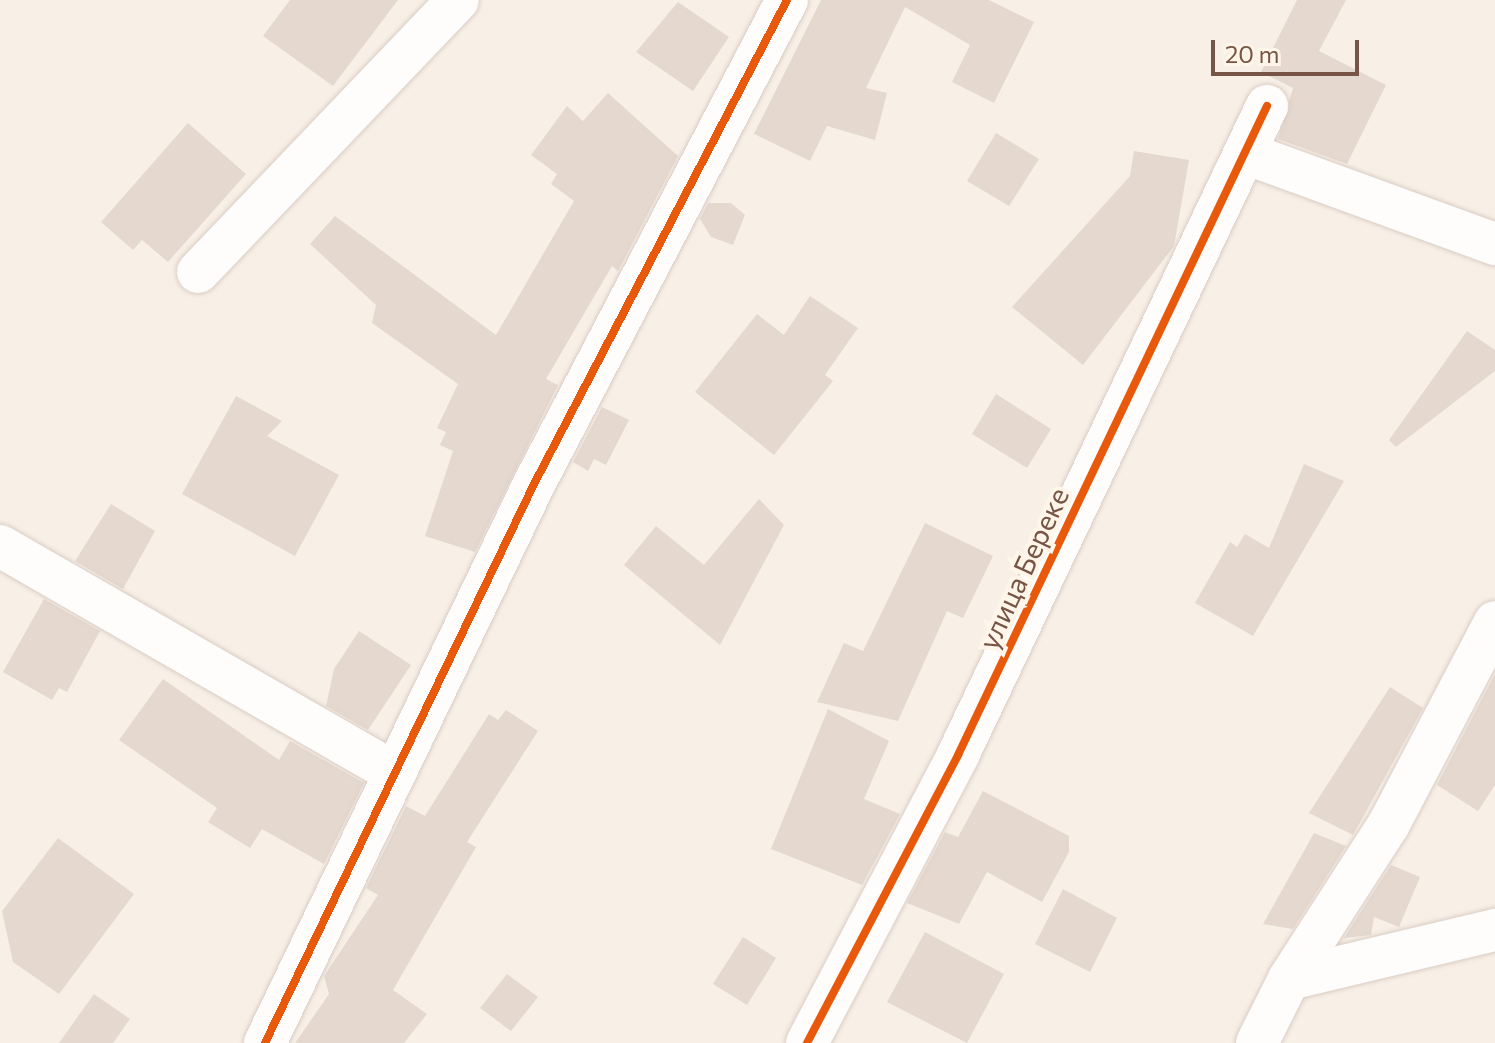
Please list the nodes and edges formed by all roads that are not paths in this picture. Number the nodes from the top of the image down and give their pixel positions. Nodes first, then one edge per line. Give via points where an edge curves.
1 (458, 0) edge
2 (787, 0) edge
3 (1267, 106) dead end
4 (1245, 153) junction
5 (1495, 244) edge
6 (198, 272) dead end
7 (0, 546) edge
8 (1495, 622) edge
9 (393, 772) junction
10 (1495, 930) edge
11 (1289, 979) junction
12 (265, 1043) edge
13 (807, 1043) edge
14 (1257, 1043) edge

1 - 6 street
2 - 9 street
3 - 4 street, улица Береке
4 - 5 street
4 - 13 street, улица Береке via 958,755
7 - 9 street
8 - 11 street via 1389,824
9 - 12 street via 387,798
10 - 11 street
11 - 14 street

